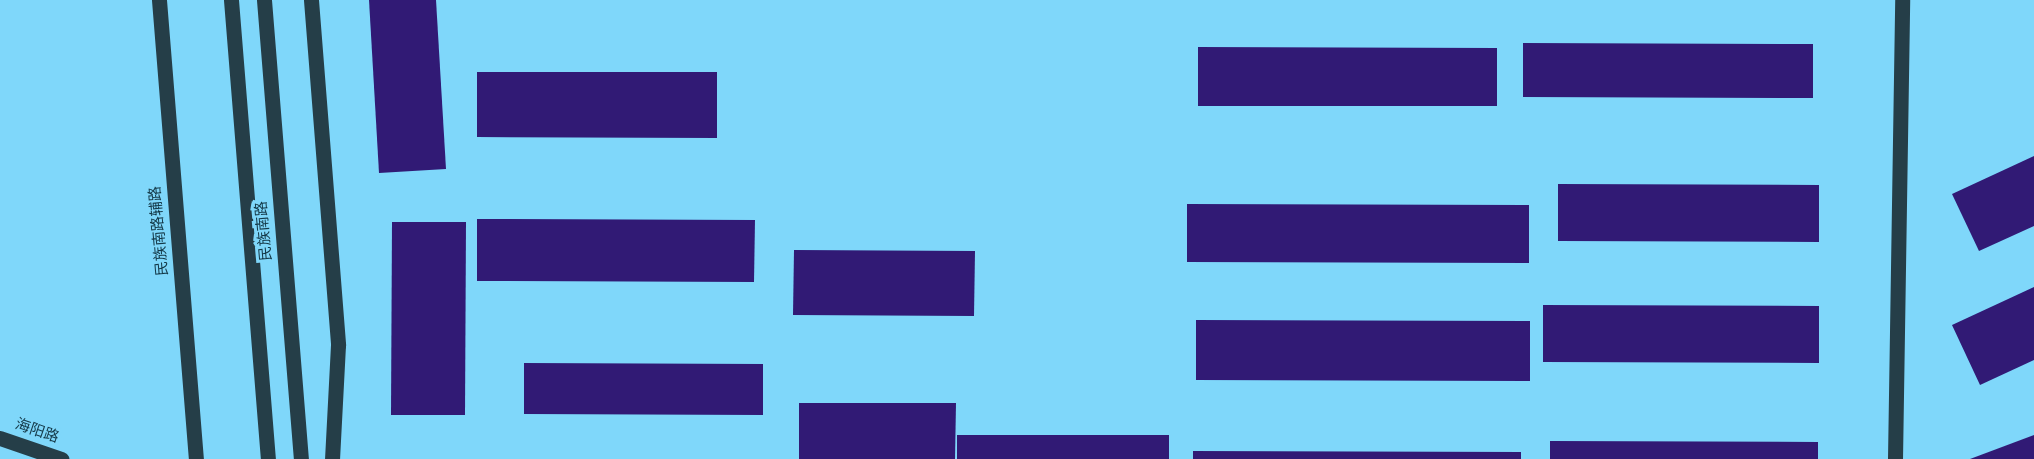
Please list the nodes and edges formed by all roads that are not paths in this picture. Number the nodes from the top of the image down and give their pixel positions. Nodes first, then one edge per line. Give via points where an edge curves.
1 (159, 0) edge
2 (231, 0) edge
3 (264, 0) edge
4 (311, 0) edge
5 (1902, 0) edge
6 (0, 438) edge
7 (61, 459) edge
8 (196, 459) edge
9 (268, 459) edge
10 (301, 459) edge
11 (332, 459) edge
12 (1895, 459) edge

1 - 8 main road, 民族南路辅路
2 - 9 main road, 民族南路
3 - 10 main road, 民族南路
4 - 11 main road via 338,345
5 - 12 main road
6 - 7 main road, 海阳路

